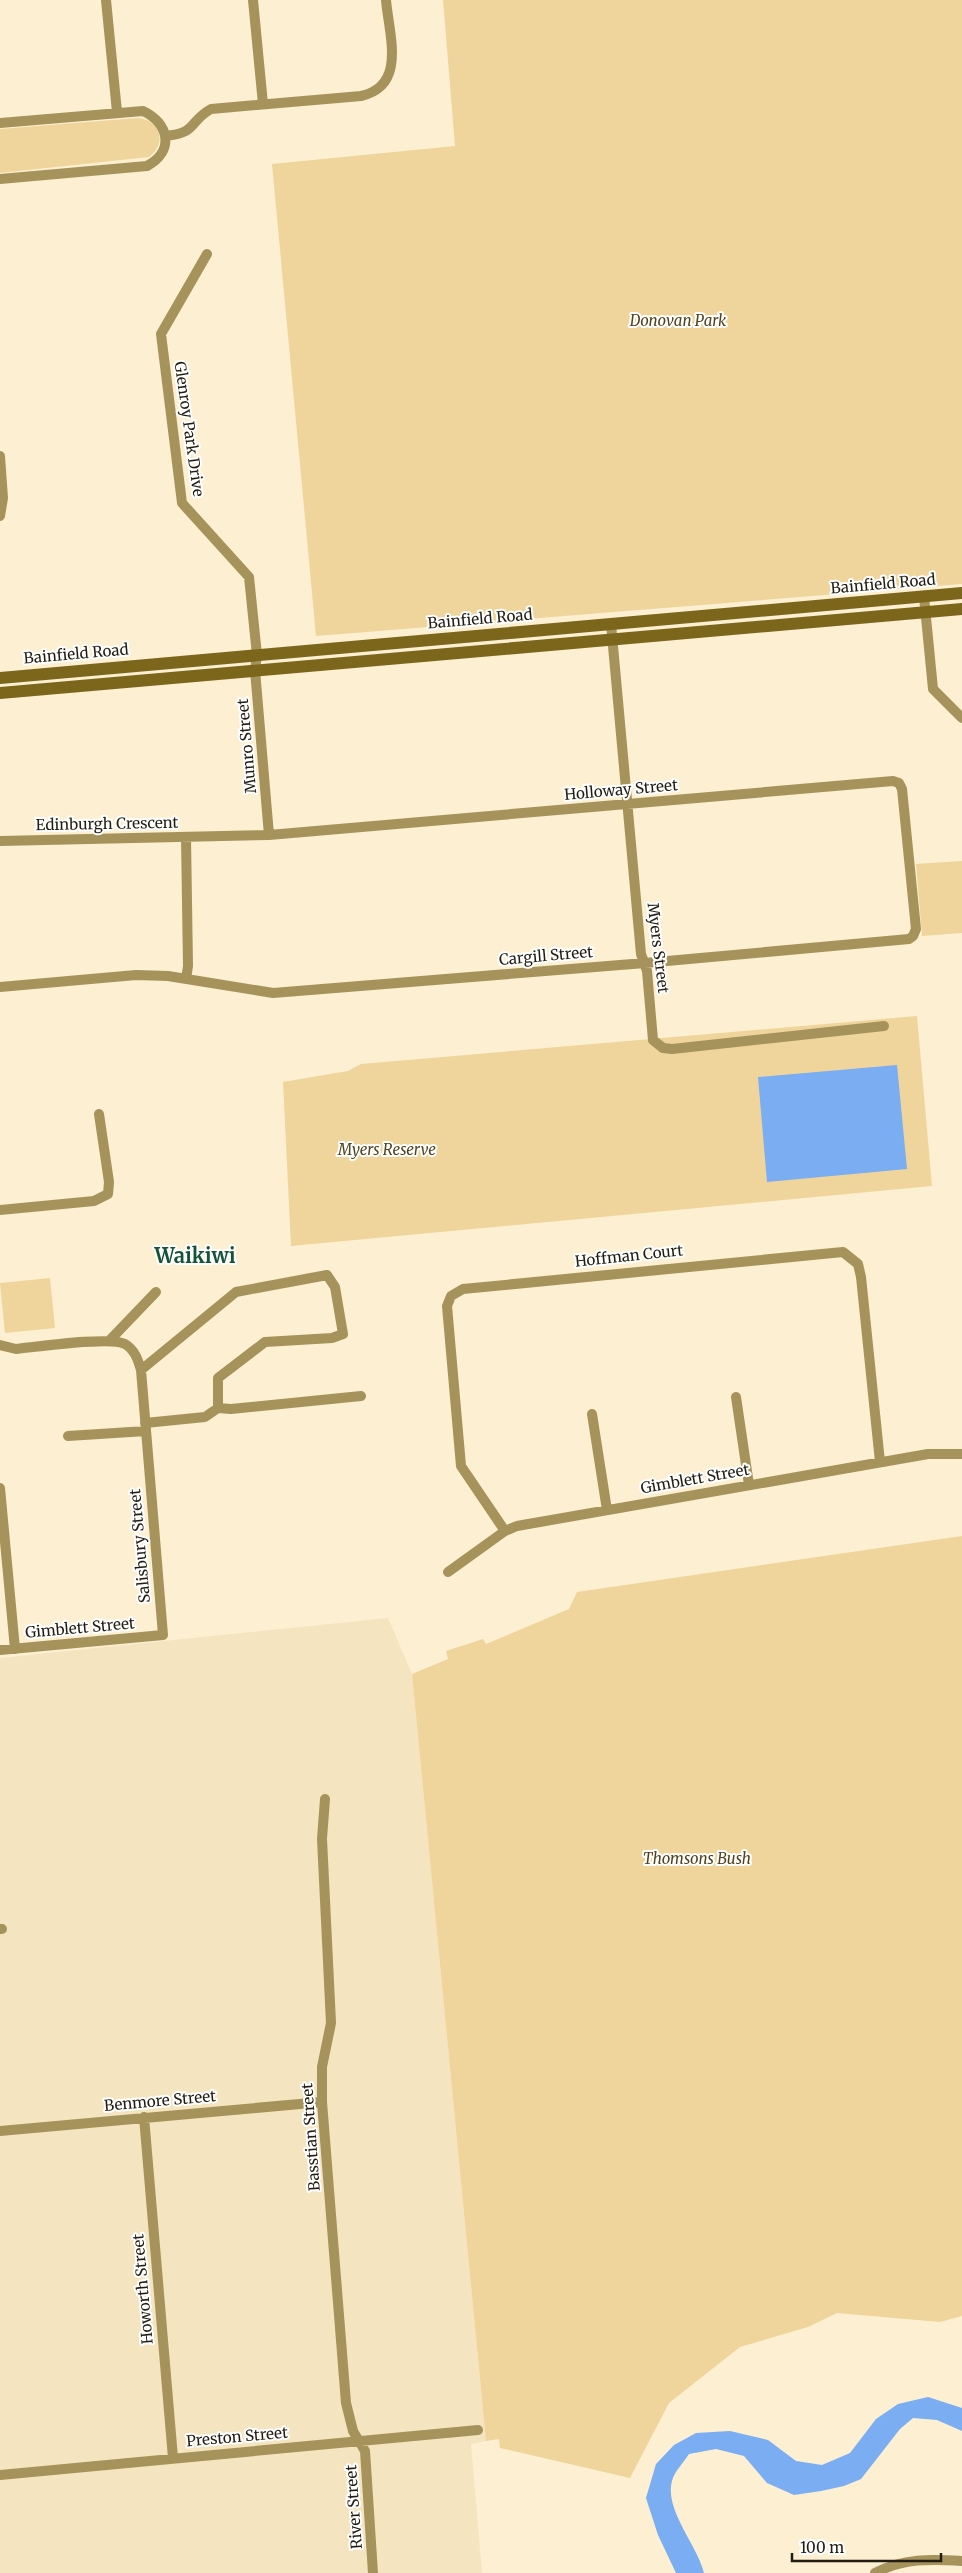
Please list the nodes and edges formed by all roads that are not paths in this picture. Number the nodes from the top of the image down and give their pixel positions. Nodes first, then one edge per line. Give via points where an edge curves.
1 (106, 0) edge
2 (253, 0) edge
3 (386, 0) edge
4 (263, 104) junction
5 (117, 112) junction
6 (0, 124) edge
7 (165, 136) junction
8 (0, 179) edge
9 (206, 254) dead end
10 (0, 456) edge
11 (0, 516) edge
12 (962, 593) edge
13 (924, 597) junction
14 (962, 609) edge
15 (925, 612) junction
16 (611, 624) junction
17 (430, 640) junction
18 (612, 640) junction
19 (258, 655) junction
20 (432, 656) junction
21 (84, 670) junction
22 (255, 670) junction
23 (0, 678) edge
24 (85, 686) junction
25 (0, 693) edge
26 (962, 718) edge
27 (628, 804) junction
28 (269, 835) junction
29 (186, 838) junction
30 (0, 841) edge
31 (909, 938) joint
32 (645, 963) junction
33 (186, 980) junction
34 (0, 987) edge
35 (884, 1026) dead end
36 (99, 1114) dead end
37 (0, 1210) edge
38 (156, 1292) dead end
39 (109, 1341) junction
40 (0, 1345) edge
41 (140, 1370) junction
42 (361, 1396) dead end
43 (736, 1397) dead end
44 (218, 1408) junction
45 (592, 1414) dead end
46 (145, 1427) junction
47 (68, 1436) dead end
48 (962, 1454) edge
49 (880, 1462) junction
50 (749, 1485) junction
51 (0, 1488) edge
52 (608, 1510) junction
53 (505, 1531) junction
54 (448, 1572) dead end
55 (164, 1635) joint
56 (15, 1649) junction
57 (0, 1650) edge
58 (326, 1799) dead end
59 (322, 2102) junction
60 (144, 2118) junction
61 (0, 2131) edge
62 (478, 2430) dead end
63 (359, 2441) junction
64 (173, 2458) junction
65 (0, 2475) edge
66 (962, 2561) edge
67 (373, 2573) edge
68 (875, 2573) edge

1 - 5 street
2 - 4 street
3 - 4 street via 392,62 388,80 378,91 320,104
4 - 7 street via 211,109 185,133
5 - 6 street
5 - 7 street via 143,111 159,121
7 - 8 street via 160,156 147,166
9 - 19 street, Glenroy Park Drive via 161,334 180,495 182,503 249,577
10 - 11 street via 3,498
12 - 13 main road, Bainfield Road
13 - 15 street
13 - 16 main road, Bainfield Road
14 - 15 main road
15 - 18 main road
15 - 26 street via 933,689
16 - 17 main road, Bainfield Road
16 - 18 street, Myers Street
17 - 19 main road, Bainfield Road
17 - 20 main road
18 - 20 main road
18 - 27 street, Myers Street
19 - 21 main road, Bainfield Road
19 - 22 street, Munro Street
20 - 22 main road
21 - 23 main road, Bainfield Road
21 - 24 main road
22 - 24 main road
22 - 28 street, Munro Street
24 - 25 main road
27 - 28 street, Holloway Street
27 - 31 street, Holloway Street via 899,783 916,929
27 - 32 street, Myers Street via 641,954
28 - 29 street, Holloway Street
29 - 30 street, Edinburgh Crescent
29 - 33 street, Edinburgh Crescent
31 - 32 street, Cargill Street
32 - 33 street, Cargill Street via 272,993
32 - 35 street, Myers Street via 652,1036 663,1048
33 - 34 street via 136,975
36 - 37 street via 108,1194 94,1201
38 - 39 street
39 - 40 street via 16,1349
39 - 41 street, Salisbury Street via 118,1341 133,1350
41 - 44 street via 236,1292 327,1275 335,1287 343,1334 332,1338 265,1342 218,1378
41 - 46 street, Salisbury Street
42 - 44 street
43 - 50 street
44 - 46 street via 205,1417
45 - 52 street
46 - 47 street
46 - 55 street, Salisbury Street
48 - 49 street, Gimblett Street via 941,1452
49 - 50 street, Gimblett Street
49 - 53 street, Hoffman Court via 861,1277 858,1264 843,1252 464,1289 450,1296 447,1306 461,1466
50 - 52 street, Gimblett Street
51 - 56 street
52 - 53 street, Gimblett Street via 528,1523
53 - 54 street, Gimblett Street
55 - 56 street, Gimblett Street
56 - 57 street, Gimblett Street
58 - 59 street, Basstian Street via 322,1839 331,2023 322,2067
59 - 60 street, Benmore Street
59 - 63 street, Basstian Street via 346,2403
60 - 61 street, Benmore Street
60 - 64 street, Howorth Street
62 - 63 street, Preston Street
63 - 64 street, Preston Street
63 - 67 street, River Street via 365,2451
64 - 65 street, Preston Street
66 - 68 street via 909,2561

